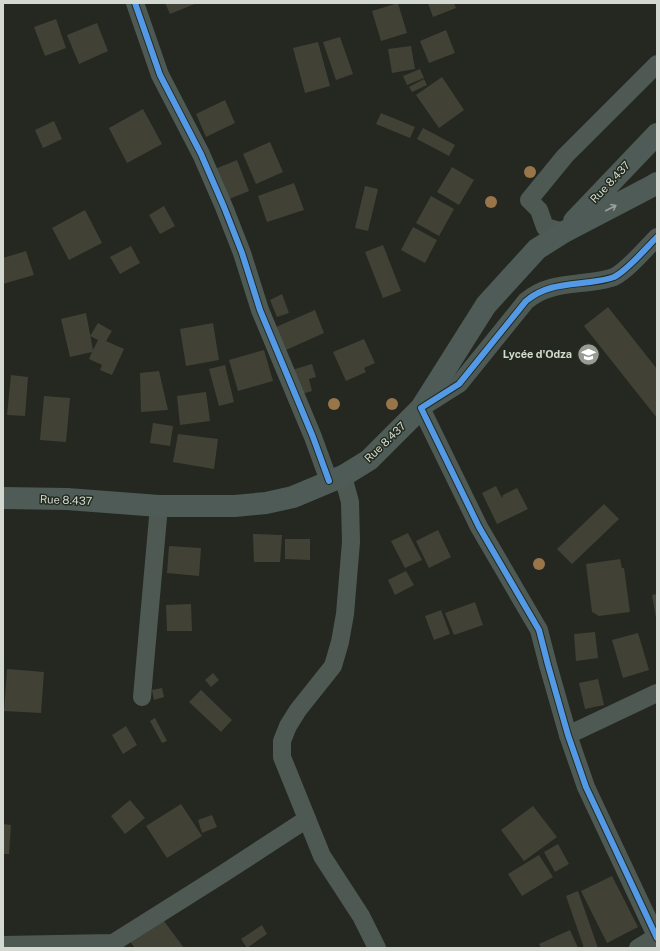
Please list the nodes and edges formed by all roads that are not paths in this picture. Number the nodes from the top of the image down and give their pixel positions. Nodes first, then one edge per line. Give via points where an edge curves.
1 (135, 3) edge
2 (657, 64) edge
3 (657, 134) edge
4 (657, 183) edge
5 (564, 232) junction
6 (657, 236) edge
7 (421, 408) junction
8 (336, 478) junction
9 (3, 498) edge
10 (160, 506) junction
11 (657, 693) edge
12 (142, 697) dead end
13 (568, 735) junction
14 (307, 818) junction
15 (657, 937) edge
16 (3, 945) edge
17 (377, 948) edge
18 (638, 948) edge

1 - 8 street via 160,75 201,154 242,254 260,310 313,436
2 - 5 street via 565,156 529,200 539,210 545,227
3 - 5 main road, Rue 8.437
5 -> 4 main road, Rue 8.437
5 - 7 main road, Rue 8.437 via 537,249 486,305
6 - 7 street via 614,277 546,288 535,294 526,301 459,384
7 - 8 main road, Rue 8.437 via 369,460
7 - 13 street via 480,527 539,630
8 - 10 main road, Rue 8.437 via 293,497 266,503 235,506
8 - 14 street via 350,502 351,542 340,642 333,666 298,710 282,742 282,758
9 - 10 main road, Rue 8.437 via 67,499
10 - 12 street
11 - 13 street
13 - 15 street via 586,786
14 - 16 street via 113,943
14 - 17 street via 322,856 361,916
15 - 18 street

